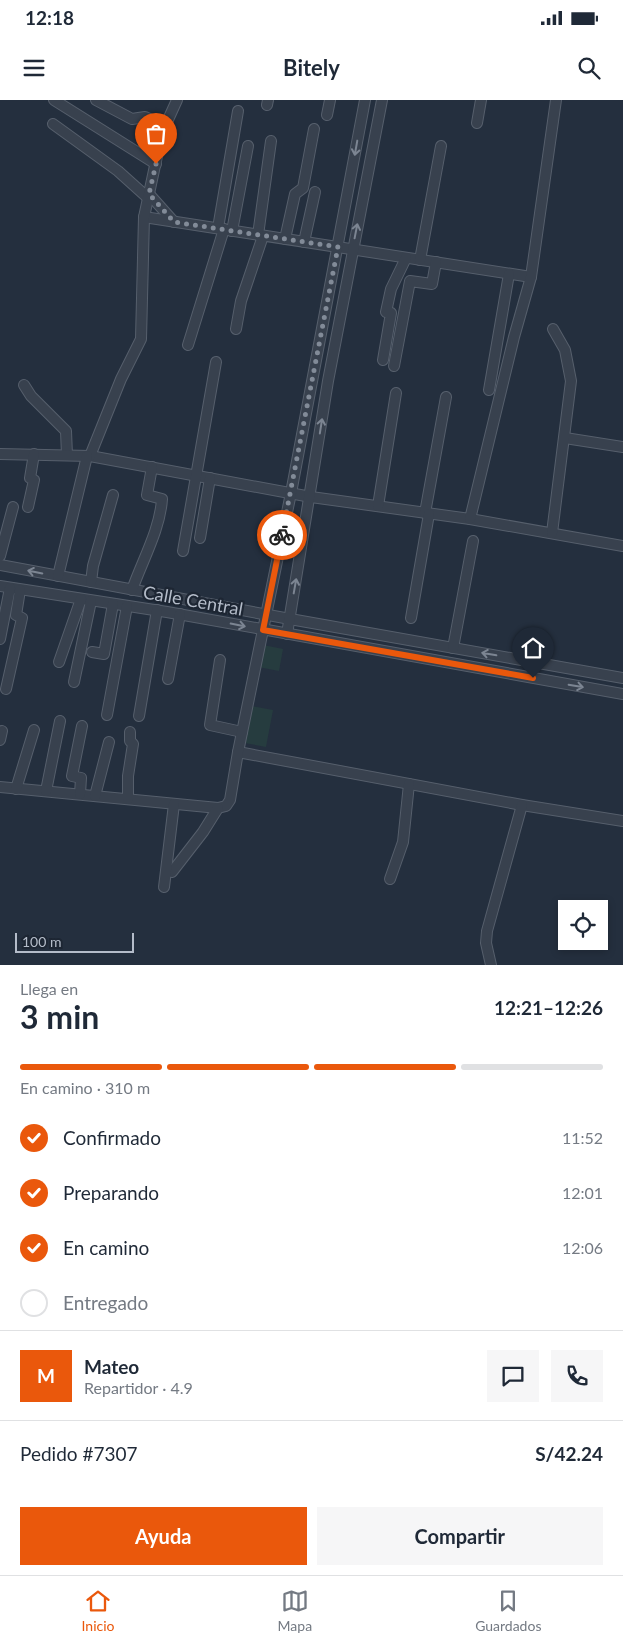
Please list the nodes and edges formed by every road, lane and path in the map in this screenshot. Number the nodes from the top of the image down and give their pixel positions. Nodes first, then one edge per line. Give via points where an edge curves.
1 (54, 100) edge
2 (96, 100) edge
3 (177, 100) edge
4 (330, 100) edge
5 (364, 100) edge
6 (382, 100) edge
7 (481, 100) edge
8 (556, 100) edge
9 (238, 111) dead end
10 (327, 115) dead end
11 (478, 123) dead end
12 (53, 124) dead end
13 (165, 126) junction
14 (314, 129) dead end
15 (271, 141) dead end
16 (248, 146) dead end
17 (441, 146) dead end
18 (156, 164) junction
19 (315, 192) dead end
20 (149, 196) junction
21 (144, 217) junction
22 (174, 222) junction
23 (225, 230) junction
24 (260, 235) junction
25 (286, 239) junction
26 (304, 242) junction
27 (338, 247) junction
28 (352, 249) junction
29 (406, 258) junction
30 (420, 260) junction
31 (436, 262) junction
32 (509, 274) junction
33 (531, 277) junction
34 (236, 328) dead end
35 (553, 329) dead end
36 (188, 344) dead end
37 (383, 360) dead end
38 (216, 362) dead end
39 (394, 366) dead end
40 (24, 385) dead end
41 (489, 390) dead end
42 (396, 393) dead end
43 (446, 397) dead end
44 (565, 438) junction
45 (623, 447) edge
46 (0, 454) edge
47 (34, 454) junction
48 (67, 456) junction
49 (89, 456) junction
50 (152, 468) junction
51 (196, 476) junction
52 (210, 478) junction
53 (291, 493) junction
54 (113, 495) dead end
55 (311, 496) junction
56 (378, 506) junction
57 (13, 507) dead end
58 (28, 507) dead end
59 (427, 513) junction
60 (470, 519) junction
61 (552, 533) junction
62 (200, 538) dead end
63 (473, 541) dead end
64 (623, 546) edge
65 (183, 551) dead end
66 (0, 556) edge
67 (0, 565) edge
68 (58, 576) junction
69 (91, 582) junction
70 (10, 588) edge
71 (132, 590) junction
72 (170, 597) junction
73 (86, 600) junction
74 (113, 604) junction
75 (127, 606) junction
76 (162, 611) junction
77 (180, 614) junction
78 (266, 614) junction
79 (411, 618) dead end
80 (290, 619) junction
81 (263, 630) junction
82 (287, 634) junction
83 (0, 638) edge
84 (453, 648) junction
85 (92, 652) dead end
86 (220, 660) dead end
87 (59, 662) dead end
88 (623, 678) edge
89 (168, 679) dead end
90 (74, 682) dead end
91 (6, 690) dead end
92 (623, 694) edge
93 (107, 715) dead end
94 (139, 716) dead end
95 (60, 721) dead end
96 (82, 726) dead end
97 (34, 730) dead end
98 (130, 732) dead end
99 (242, 732) junction
100 (109, 742) dead end
101 (238, 752) junction
102 (409, 784) junction
103 (0, 787) edge
104 (16, 788) junction
105 (46, 791) junction
106 (80, 794) junction
107 (95, 796) junction
108 (128, 799) junction
109 (174, 804) junction
110 (522, 805) junction
111 (218, 808) junction
112 (623, 821) edge
113 (172, 872) dead end
114 (390, 879) dead end
115 (164, 887) dead end
116 (492, 965) edge

1 - 18 street
2 - 13 street via 132,119 145,117
3 - 13 street
4 - 10 street
5 -> 27 street
28 -> 6 street
7 - 11 street
8 - 33 street
9 - 23 street
12 - 20 street
13 - 18 street
14 - 25 street via 303,188 295,194
15 - 24 street
16 - 23 street
17 - 30 street
18 - 20 street
19 - 26 street
20 - 21 street
20 - 22 street
21 - 22 street
21 - 49 street via 141,339
22 - 23 street
23 - 24 street
23 - 36 street
24 - 25 street
24 - 34 street
25 - 26 street
26 - 27 street
27 - 28 street
27 - 53 street
28 - 29 street
55 -> 28 street
29 - 30 street
29 - 37 street via 386,312 391,313
30 - 31 street
31 - 32 street
31 - 39 street via 432,284 410,281
32 - 33 street
32 - 41 street
33 - 60 street
35 - 44 street via 565,350 571,381
38 - 51 street
40 - 48 street via 66,431
42 - 56 street
43 - 59 street
44 - 45 street
44 - 61 street
46 - 47 street
47 - 48 street
47 - 58 street via 30,478 34,480
48 - 49 street
49 - 50 street
49 - 68 street
50 - 51 street
50 - 71 street via 148,495 162,498 161,505 157,525
51 - 52 street
51 - 65 street
52 - 53 street
52 - 62 street
53 - 55 street
53 - 78 street
54 - 69 street
55 - 56 street
80 -> 55 street
56 - 59 street
57 - 66 street
59 - 60 street
59 - 79 street
60 - 61 street
61 - 64 street
63 - 84 street
68 -> 67 street, Calle Central
68 - 69 street, Calle Central
69 - 71 street, Calle Central
70 - 73 street, Calle Central
70 - 83 street
70 - 91 street via 16,615 22,618
71 - 72 street, Calle Central
72 - 76 street
72 - 78 street, Calle Central
73 - 74 street, Calle Central
73 - 87 street
73 - 90 street
74 - 75 street, Calle Central
74 - 85 street via 104,654
75 - 76 street, Calle Central
75 - 93 street
76 - 77 street, Calle Central
76 - 94 street
77 -> 81 street, Calle Central
77 - 89 street
78 - 80 street, Calle Central
78 - 81 street
80 - 82 street
80 - 84 street, Calle Central
81 - 82 street, Calle Central
81 - 99 street
82 -> 92 street, Calle Central
88 -> 84 street, Calle Central
86 - 99 street via 210,725
95 - 105 street
96 - 106 street via 72,776 81,778
97 - 104 street
98 - 108 street via 133,744
99 - 101 street
100 - 107 street
101 - 102 street
101 - 111 street via 230,800 226,806
102 - 110 street
102 - 114 street via 403,842
103 - 104 street
104 - 105 street
105 - 106 street
106 - 107 street
107 - 108 street
108 - 109 street
109 - 111 street
109 - 115 street
110 - 112 street
110 - 116 street via 487,931 486,943
111 - 113 street

